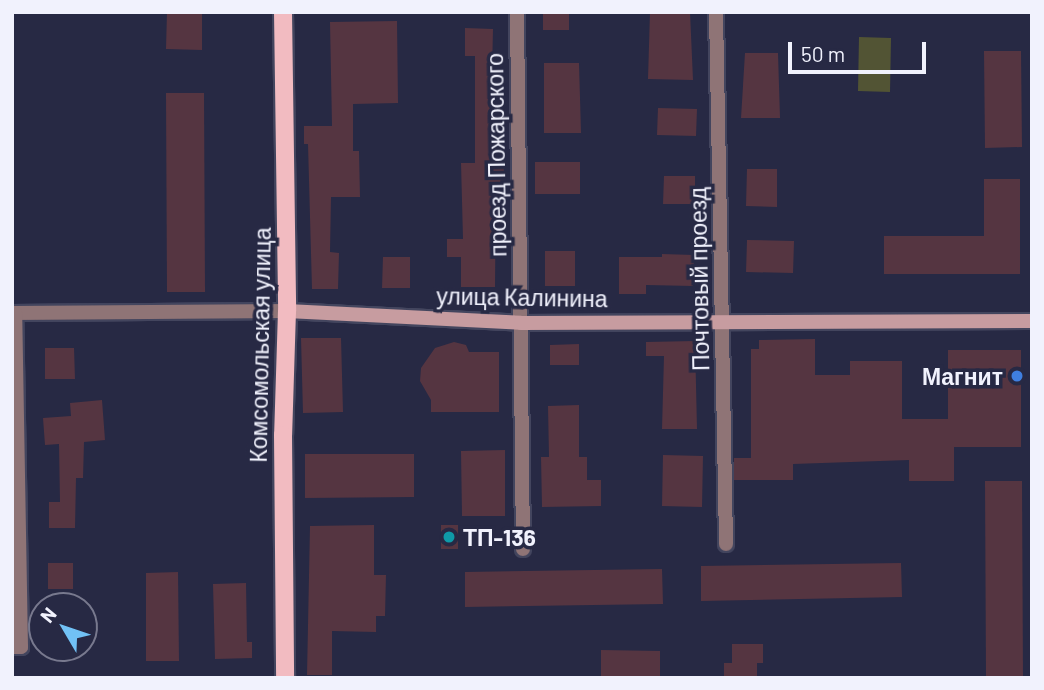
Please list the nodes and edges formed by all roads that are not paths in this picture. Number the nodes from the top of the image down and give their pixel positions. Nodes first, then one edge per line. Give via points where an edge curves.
1 (282, 12) edge
2 (517, 12) edge
3 (716, 12) edge
4 (287, 311) junction
5 (14, 313) edge
6 (722, 321) junction
7 (1032, 321) edge
8 (521, 323) junction
9 (726, 544) dead end
10 (523, 549) dead end
11 (17, 647) edge
12 (285, 678) edge

1 - 4 main road, Комсомольская улица
2 - 8 street, проезд Пожарского
3 - 6 street, Почтовый проезд
4 - 5 street, улица Калинина
4 - 8 street, улица Калинина
4 - 12 main road, Комсомольская улица
5 - 11 street
6 - 7 street, улица Калинина
6 - 8 street, улица Калинина
6 - 9 street, Почтовый проезд
8 - 10 street, проезд Пожарского

